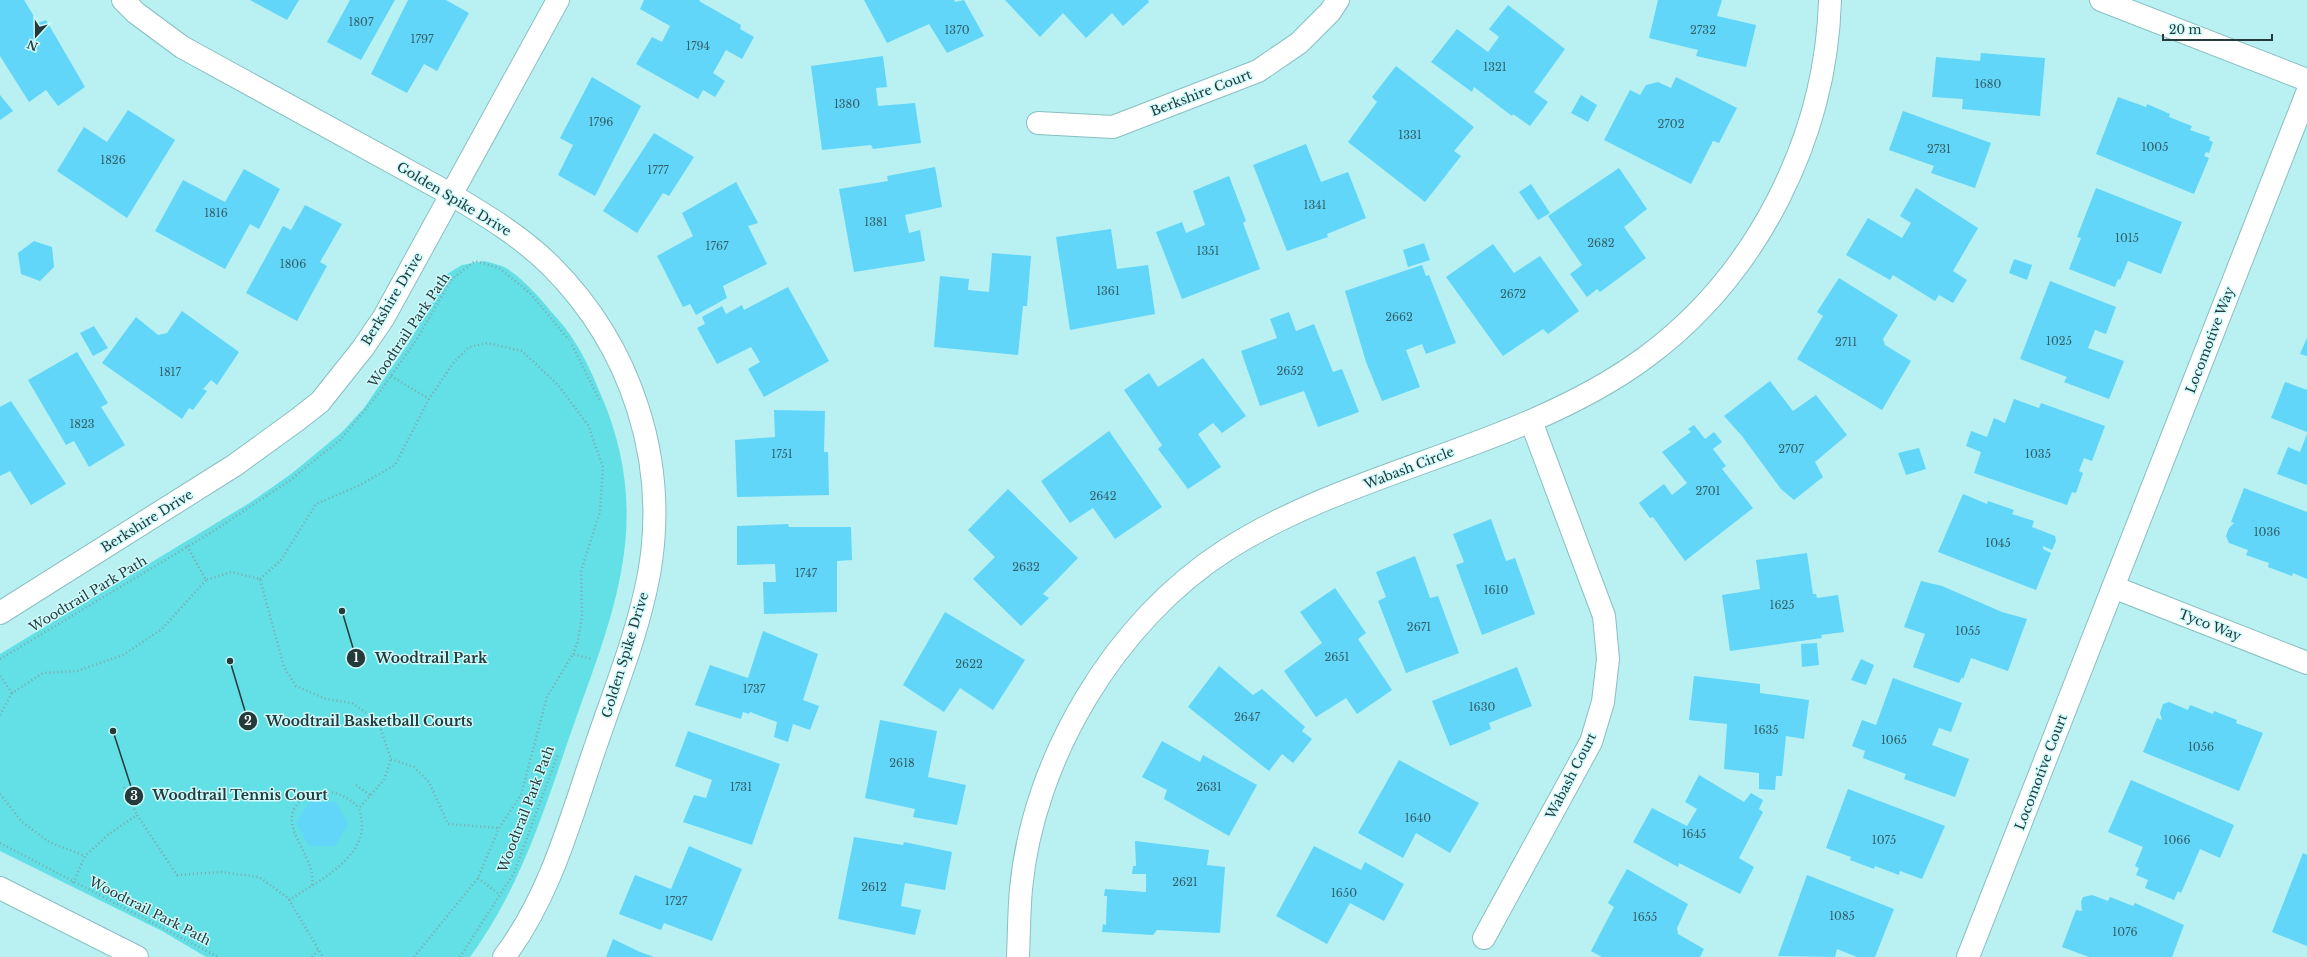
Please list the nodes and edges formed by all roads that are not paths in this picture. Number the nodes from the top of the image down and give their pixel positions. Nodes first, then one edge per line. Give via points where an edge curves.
1 (123, 0) edge
2 (558, 0) edge
3 (1338, 0) edge
4 (1830, 0) edge
5 (2101, 0) edge
6 (2307, 80) edge
7 (2307, 93) edge
8 (1038, 123) dead end
9 (452, 195) junction
10 (1531, 421) junction
11 (2113, 587) junction
12 (0, 613) edge
13 (2307, 663) edge
14 (0, 888) edge
15 (1484, 938) dead end
16 (137, 957) edge
17 (504, 957) edge
18 (1018, 957) edge
19 (1968, 957) edge

1 - 9 street, Golden Spike Drive via 182,48
2 - 9 street, Berkshire Drive
3 - 8 street, Berkshire Court via 1330,12 1299,43 1258,71 1113,127
4 - 10 street, Wabash Circle via 1819,89 1799,154 1772,211 1736,268 1694,315 1646,357 1590,394
5 - 6 street
7 - 11 street, Locomotive Way
9 - 12 street, Berkshire Drive via 384,317 320,402 235,465
9 - 17 street, Golden Spike Drive via 485,214 530,247 551,266 587,308 616,356 637,403 650,455 654,484 653,543 649,573 633,637 548,882
10 - 15 street, Wabash Court via 1604,616 1608,659 1603,702 1590,742
10 - 18 street, Wabash Circle via 1283,517 1224,551 1168,597 1123,644 1085,697 1054,758 1034,818 1021,887
11 - 13 street, Tyco Way
11 - 19 street, Locomotive Court
14 - 16 street

